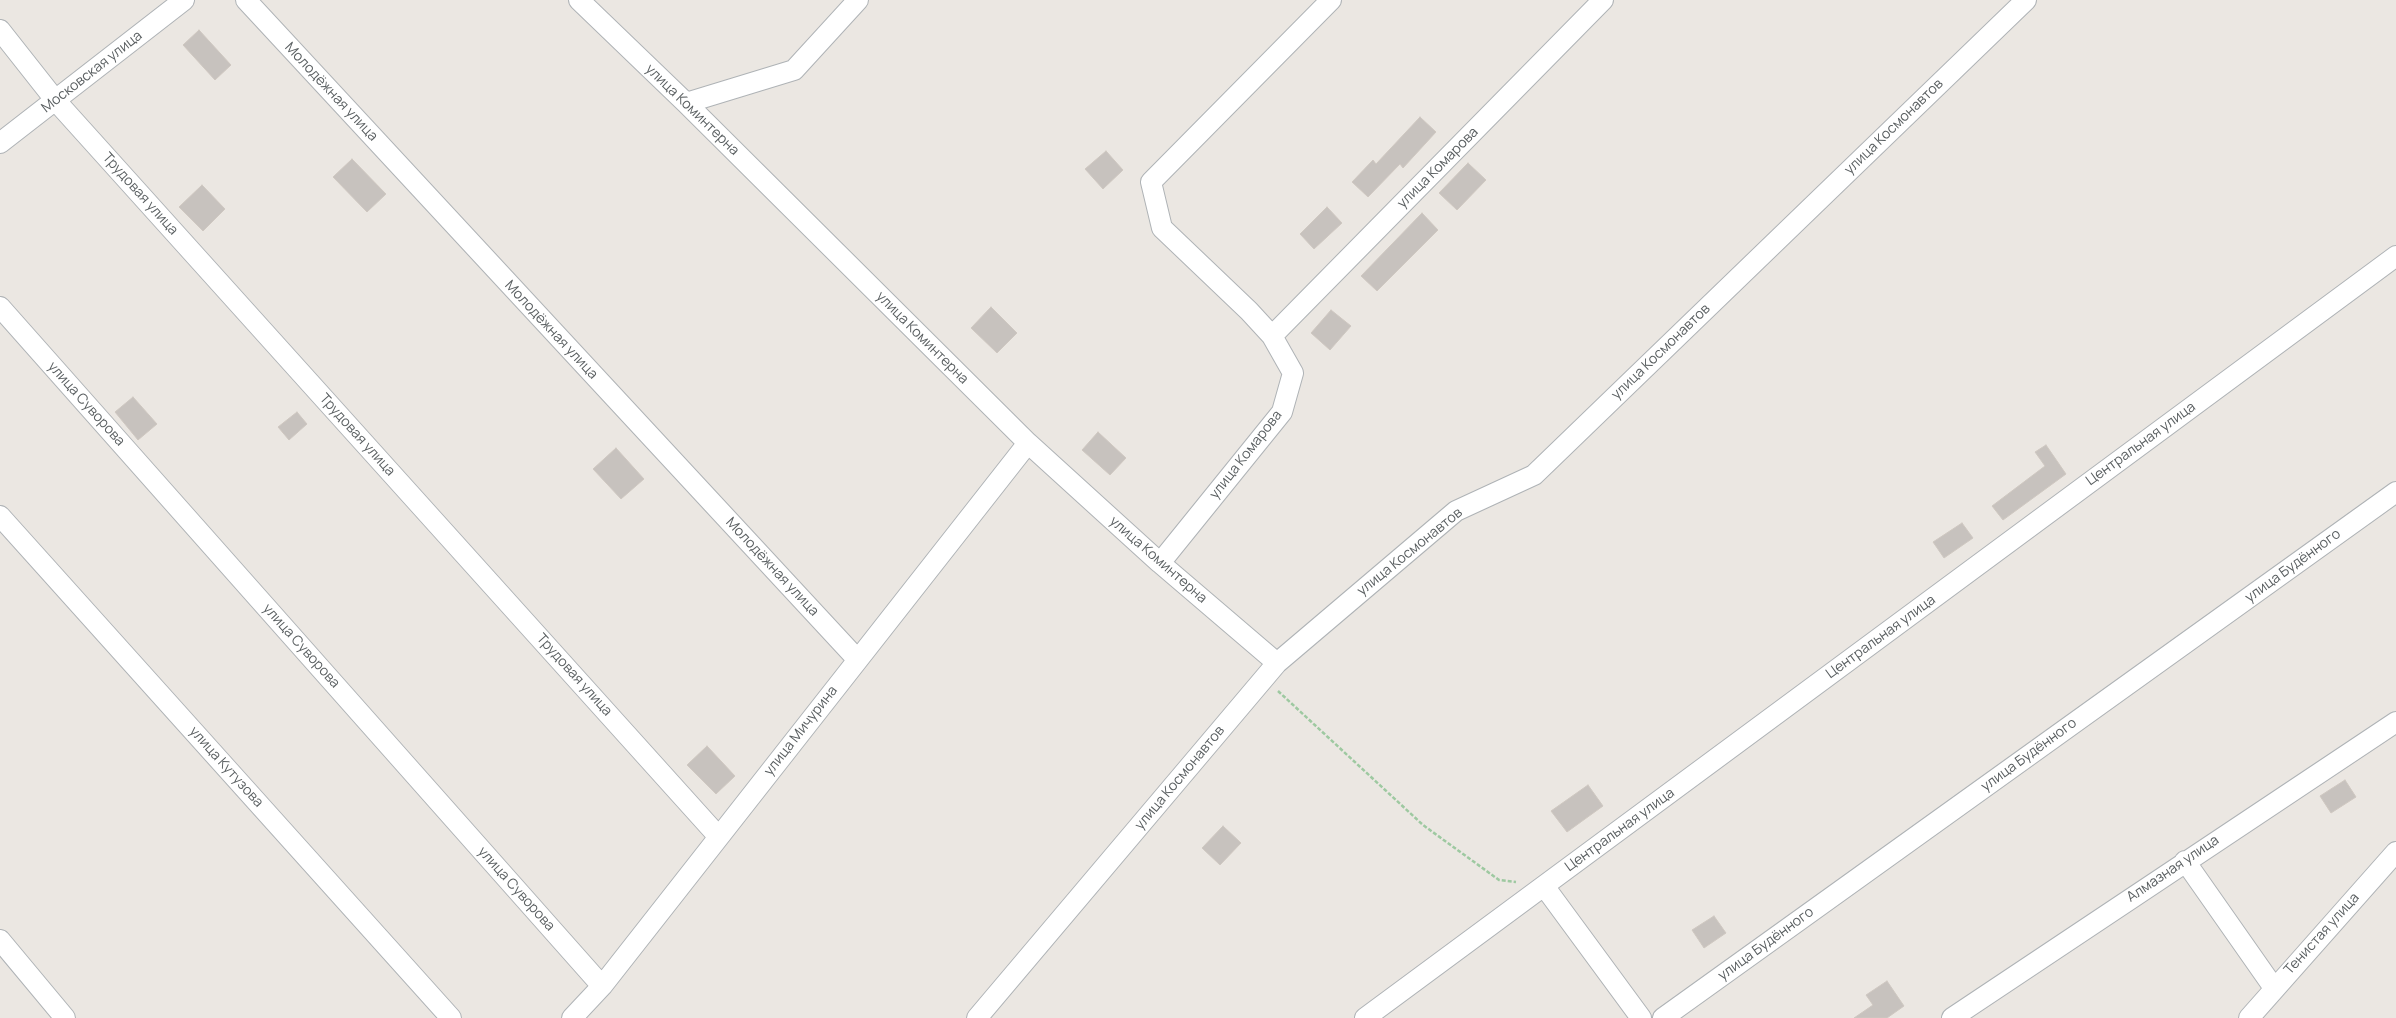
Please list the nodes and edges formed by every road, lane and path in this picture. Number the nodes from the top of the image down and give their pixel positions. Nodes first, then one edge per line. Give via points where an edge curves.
1 (184, 0) edge
2 (246, 0) edge
3 (579, 0) edge
4 (858, 0) edge
5 (1331, 0) edge
6 (1603, 0) edge
7 (2026, 0) edge
8 (0, 30) edge
9 (56, 101) junction
10 (686, 103) junction
11 (0, 142) edge
12 (2396, 256) edge
13 (0, 307) edge
14 (1272, 336) junction
15 (1028, 443) junction
16 (2396, 492) edge
17 (0, 516) edge
18 (1160, 564) junction
19 (857, 659) junction
20 (1277, 663) junction
21 (1264, 678) junction
22 (2396, 722) edge
23 (718, 836) junction
24 (2396, 852) edge
25 (2184, 861) junction
26 (1544, 886) junction
27 (0, 940) edge
28 (602, 986) junction
29 (2274, 988) junction
30 (65, 1018) edge
31 (451, 1018) edge
32 (572, 1018) edge
33 (977, 1018) edge
34 (1365, 1018) edge
35 (1641, 1018) edge
36 (1663, 1018) edge
37 (1952, 1018) edge
38 (2249, 1018) edge

1 - 9 street, Московская улица
2 - 19 street, Молодёжная улица
3 - 10 street, улица Коминтерна
4 - 10 street via 794,70
5 - 14 street, улица Комарова via 1151,182 1162,228
6 - 14 street, улица Комарова
7 - 20 street, улица Космонавтов via 1534,475 1456,511
8 - 9 street, Трудовая улица
9 - 11 street, Московская улица
9 - 23 street, Трудовая улица
10 - 15 street, улица Коминтерна
12 - 26 street, Центральная улица
13 - 28 street, улица Суворова
14 - 18 street, улица Комарова via 1293,373 1282,412
15 - 18 street, улица Коминтерна
15 - 19 street, улица Мичурина
16 - 36 street, улица Будённого
17 - 31 street, улица Кутузова
18 - 20 street, улица Коминтерна
19 - 23 street, улица Мичурина
20 - 21 street, улица Космонавтов
21 - 26 path via 1423,825 1499,880
21 - 33 street, улица Космонавтов
22 - 25 street, Алмазная улица
23 - 28 street, улица Мичурина
24 - 29 street, Тенистая улица
25 - 29 street
25 - 37 street, Алмазная улица
26 - 34 street, Центральная улица
26 - 35 street
27 - 30 street
28 - 32 street, улица Мичурина
29 - 38 street, Тенистая улица

